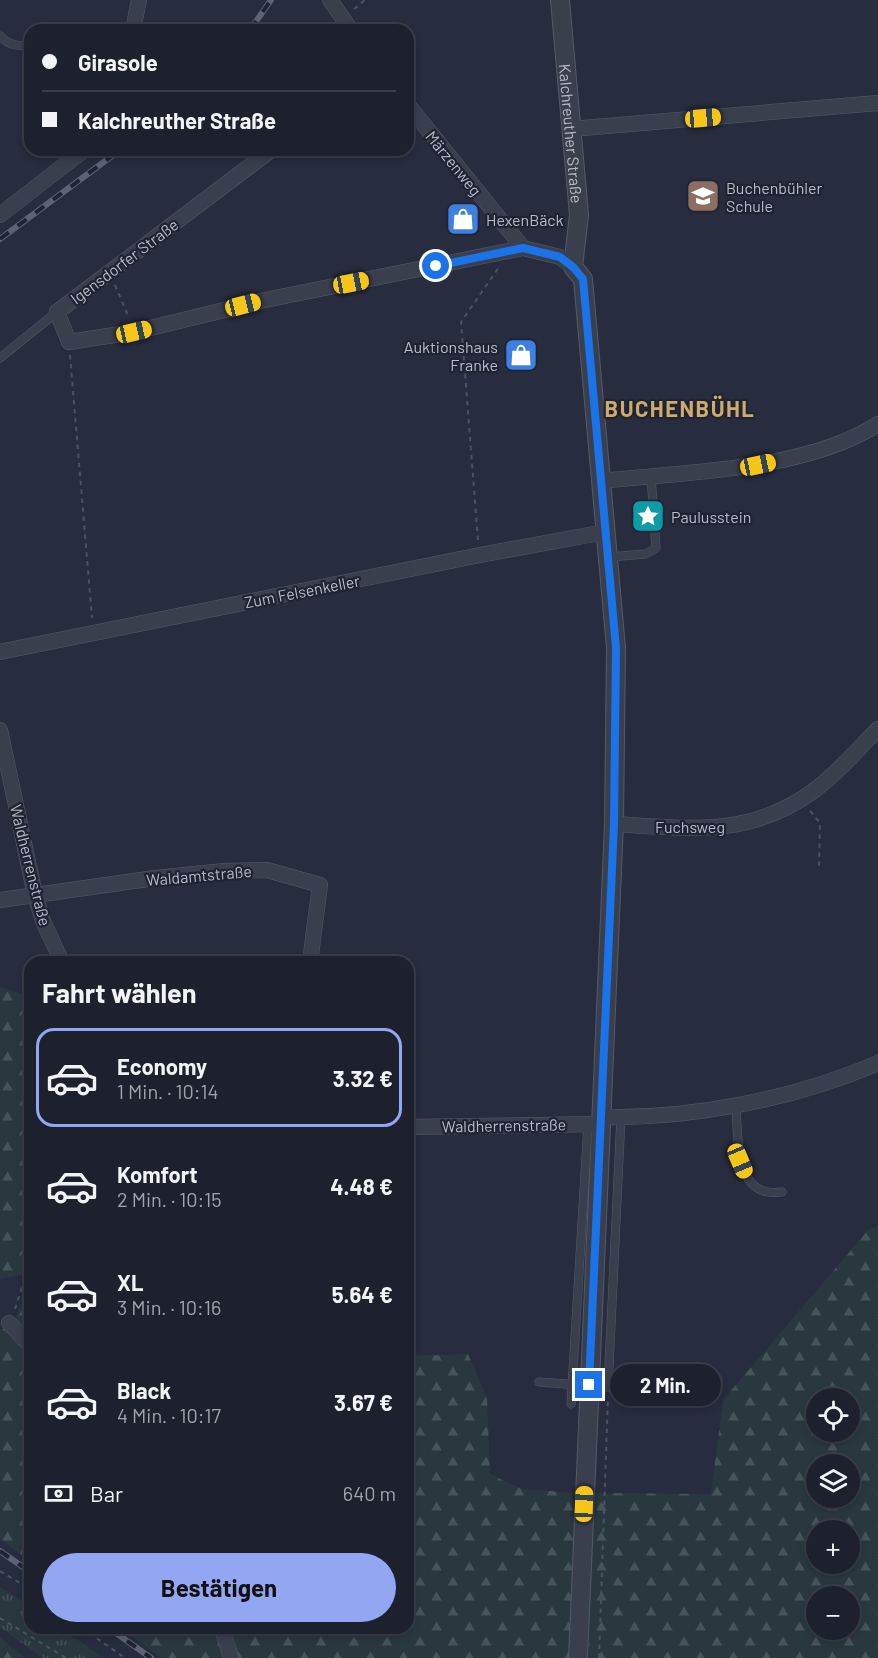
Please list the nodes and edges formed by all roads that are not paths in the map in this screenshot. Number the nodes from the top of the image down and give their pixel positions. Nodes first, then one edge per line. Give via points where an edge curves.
1 (139, 0) edge
2 (560, 0) edge
3 (334, 2) edge
4 (134, 24) edge
5 (347, 24) edge
6 (0, 36) edge
7 (24, 45) edge
8 (878, 103) edge
9 (414, 112) edge
10 (571, 129) junction
11 (76, 156) edge
12 (263, 156) edge
13 (0, 215) edge
14 (523, 248) junction
15 (573, 267) junction
16 (57, 312) junction
17 (0, 358) edge
18 (878, 424) edge
19 (651, 476) junction
20 (600, 481) junction
21 (605, 532) junction
22 (607, 558) junction
23 (0, 652) edge
24 (878, 729) edge
25 (0, 730) edge
26 (614, 824) junction
27 (35, 895) junction
28 (0, 900) edge
29 (59, 956) edge
30 (311, 956) edge
31 (878, 1063) edge
32 (736, 1105) junction
33 (621, 1117) junction
34 (596, 1122) junction
35 (414, 1127) edge
36 (782, 1192) dead end
37 (9, 1323) dead end
38 (24, 1339) edge
39 (539, 1382) dead end
40 (581, 1384) junction
41 (608, 1388) junction
42 (663, 1391) dead end
43 (571, 1404) dead end
44 (224, 1634) edge
45 (231, 1658) edge
46 (578, 1658) edge

1 - 4 street
2 - 10 street, Kalchreuther Straße
3 - 5 street
6 - 7 lane via 6,43
8 - 10 street
9 - 14 street, Märzenweg
10 - 15 street, Kalchreuther Straße via 579,215
11 - 13 street
12 - 16 street, Igensdorfer Straße
14 - 15 street via 560,257
14 - 16 street, Igensdorfer Straße via 265,300 134,332 69,342
15 - 20 street, Kalchreuther Straße via 583,279
16 - 17 lane
18 - 19 street via 831,446 787,459
19 - 20 street
19 - 22 lane via 656,548 646,554
20 - 21 street, Kalchreuther Straße
21 - 22 street, Kalchreuther Straße
21 - 23 street, Zum Felsenkeller
22 - 26 street, Kalchreuther Straße via 617,683
24 - 26 street, Fuchsweg via 832,774 800,800 773,815 701,829
25 - 27 street, Waldherrenstraße
26 - 34 street
27 - 28 street, Waldamtstraße
27 - 29 street, Waldherrenstraße
27 - 30 street, Waldamtstraße via 189,874 267,870 320,885
31 - 32 street, Waldherrenstraße via 812,1088
32 - 33 street, Waldherrenstraße
32 - 36 lane via 740,1161 745,1173 752,1185 766,1192
33 - 34 street, Waldherrenstraße
33 - 41 lane
34 - 35 street, Waldherrenstraße
34 - 40 street
37 - 38 street
39 - 40 lane
40 - 41 lane
40 - 43 lane
40 - 46 street
41 - 42 lane
44 - 45 street

